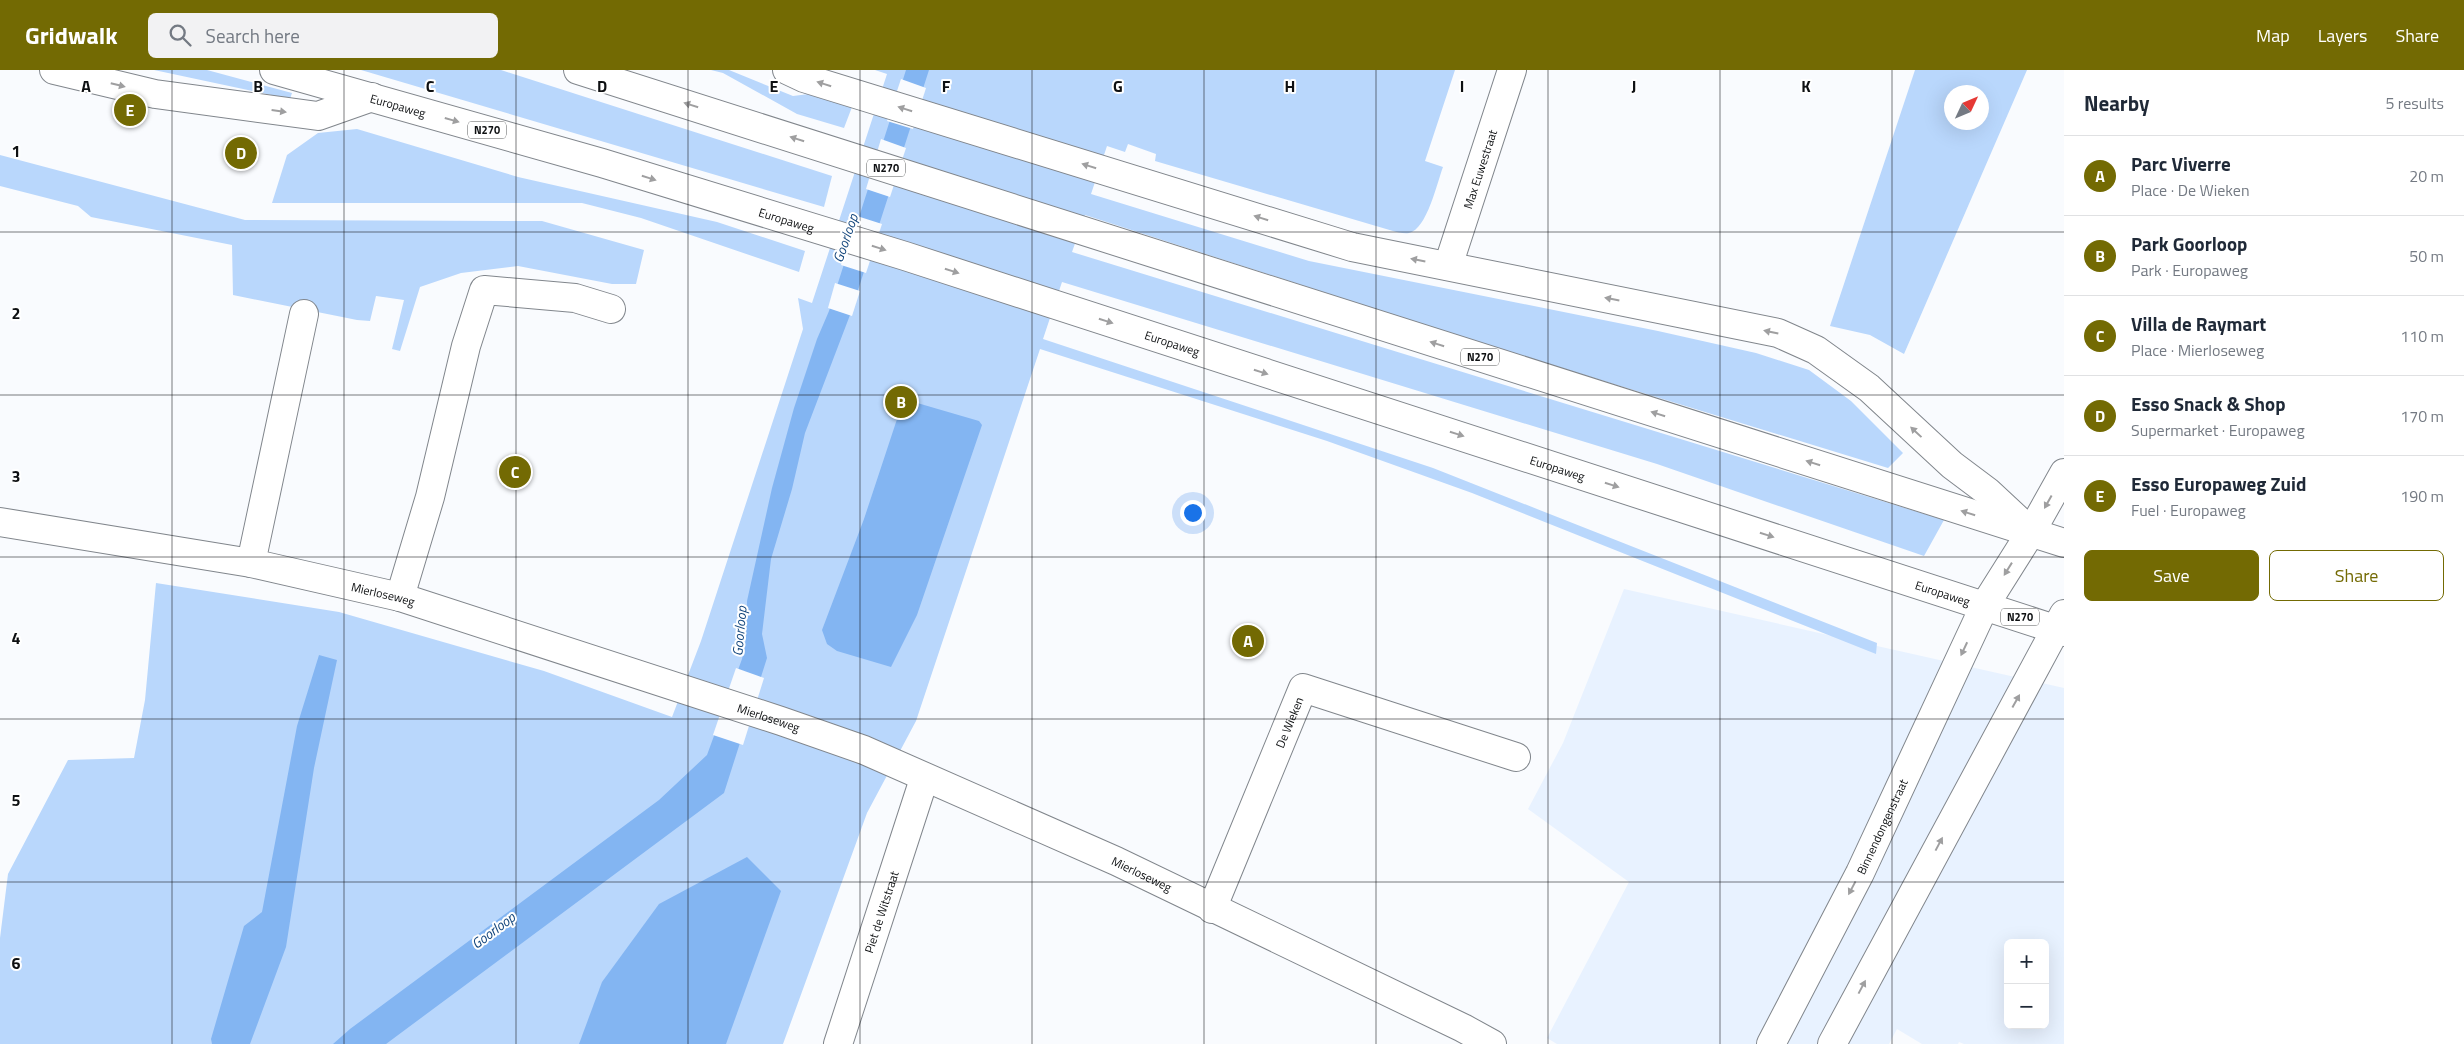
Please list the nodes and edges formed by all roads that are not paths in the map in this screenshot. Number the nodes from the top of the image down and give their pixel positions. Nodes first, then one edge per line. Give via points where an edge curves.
1 (54, 70) edge
2 (274, 70) edge
3 (578, 70) edge
4 (787, 70) edge
5 (1512, 70) edge
6 (372, 97) junction
7 (1448, 266) junction
8 (611, 310) dead end
9 (304, 314) dead end
10 (2064, 473) edge
11 (0, 522) edge
12 (2031, 532) junction
13 (2064, 543) edge
14 (251, 563) junction
15 (400, 597) junction
16 (1985, 605) junction
17 (2061, 625) edge
18 (1516, 757) dead end
19 (924, 779) junction
20 (1212, 909) junction
21 (838, 1044) edge
22 (1492, 1044) edge
23 (1771, 1044) edge
24 (1832, 1044) edge

1 -> 6 main road via 155,94 318,116
2 - 6 main road, Europaweg / N270
12 -> 3 main road, N270
7 -> 4 main road via 1352,247 804,78
5 - 7 main road, Max Euwestraat
6 -> 16 main road, Europaweg / N270 via 905,256
12 -> 7 main road via 1869,388 1816,350 1778,333
8 - 15 main road via 574,298 484,290 466,346 430,497
9 - 14 main road
10 -> 12 main road, Binnendongenstraat
11 - 14 main road, Mierloseweg
12 - 13 main road, N270
12 -> 16 main road, Binnendongenstraat
14 - 15 main road, Mierloseweg
15 - 19 main road, Mierloseweg via 781,721 864,750
16 - 17 main road, Europaweg / N270
16 -> 23 main road, Binnendongenstraat via 1860,873
24 -> 17 main road
18 - 20 main road, De Wieken via 1303,688
19 - 20 main road, Mierloseweg via 1116,861
19 - 21 main road, Piet de Witstraat
20 - 22 main road, Mierloseweg

